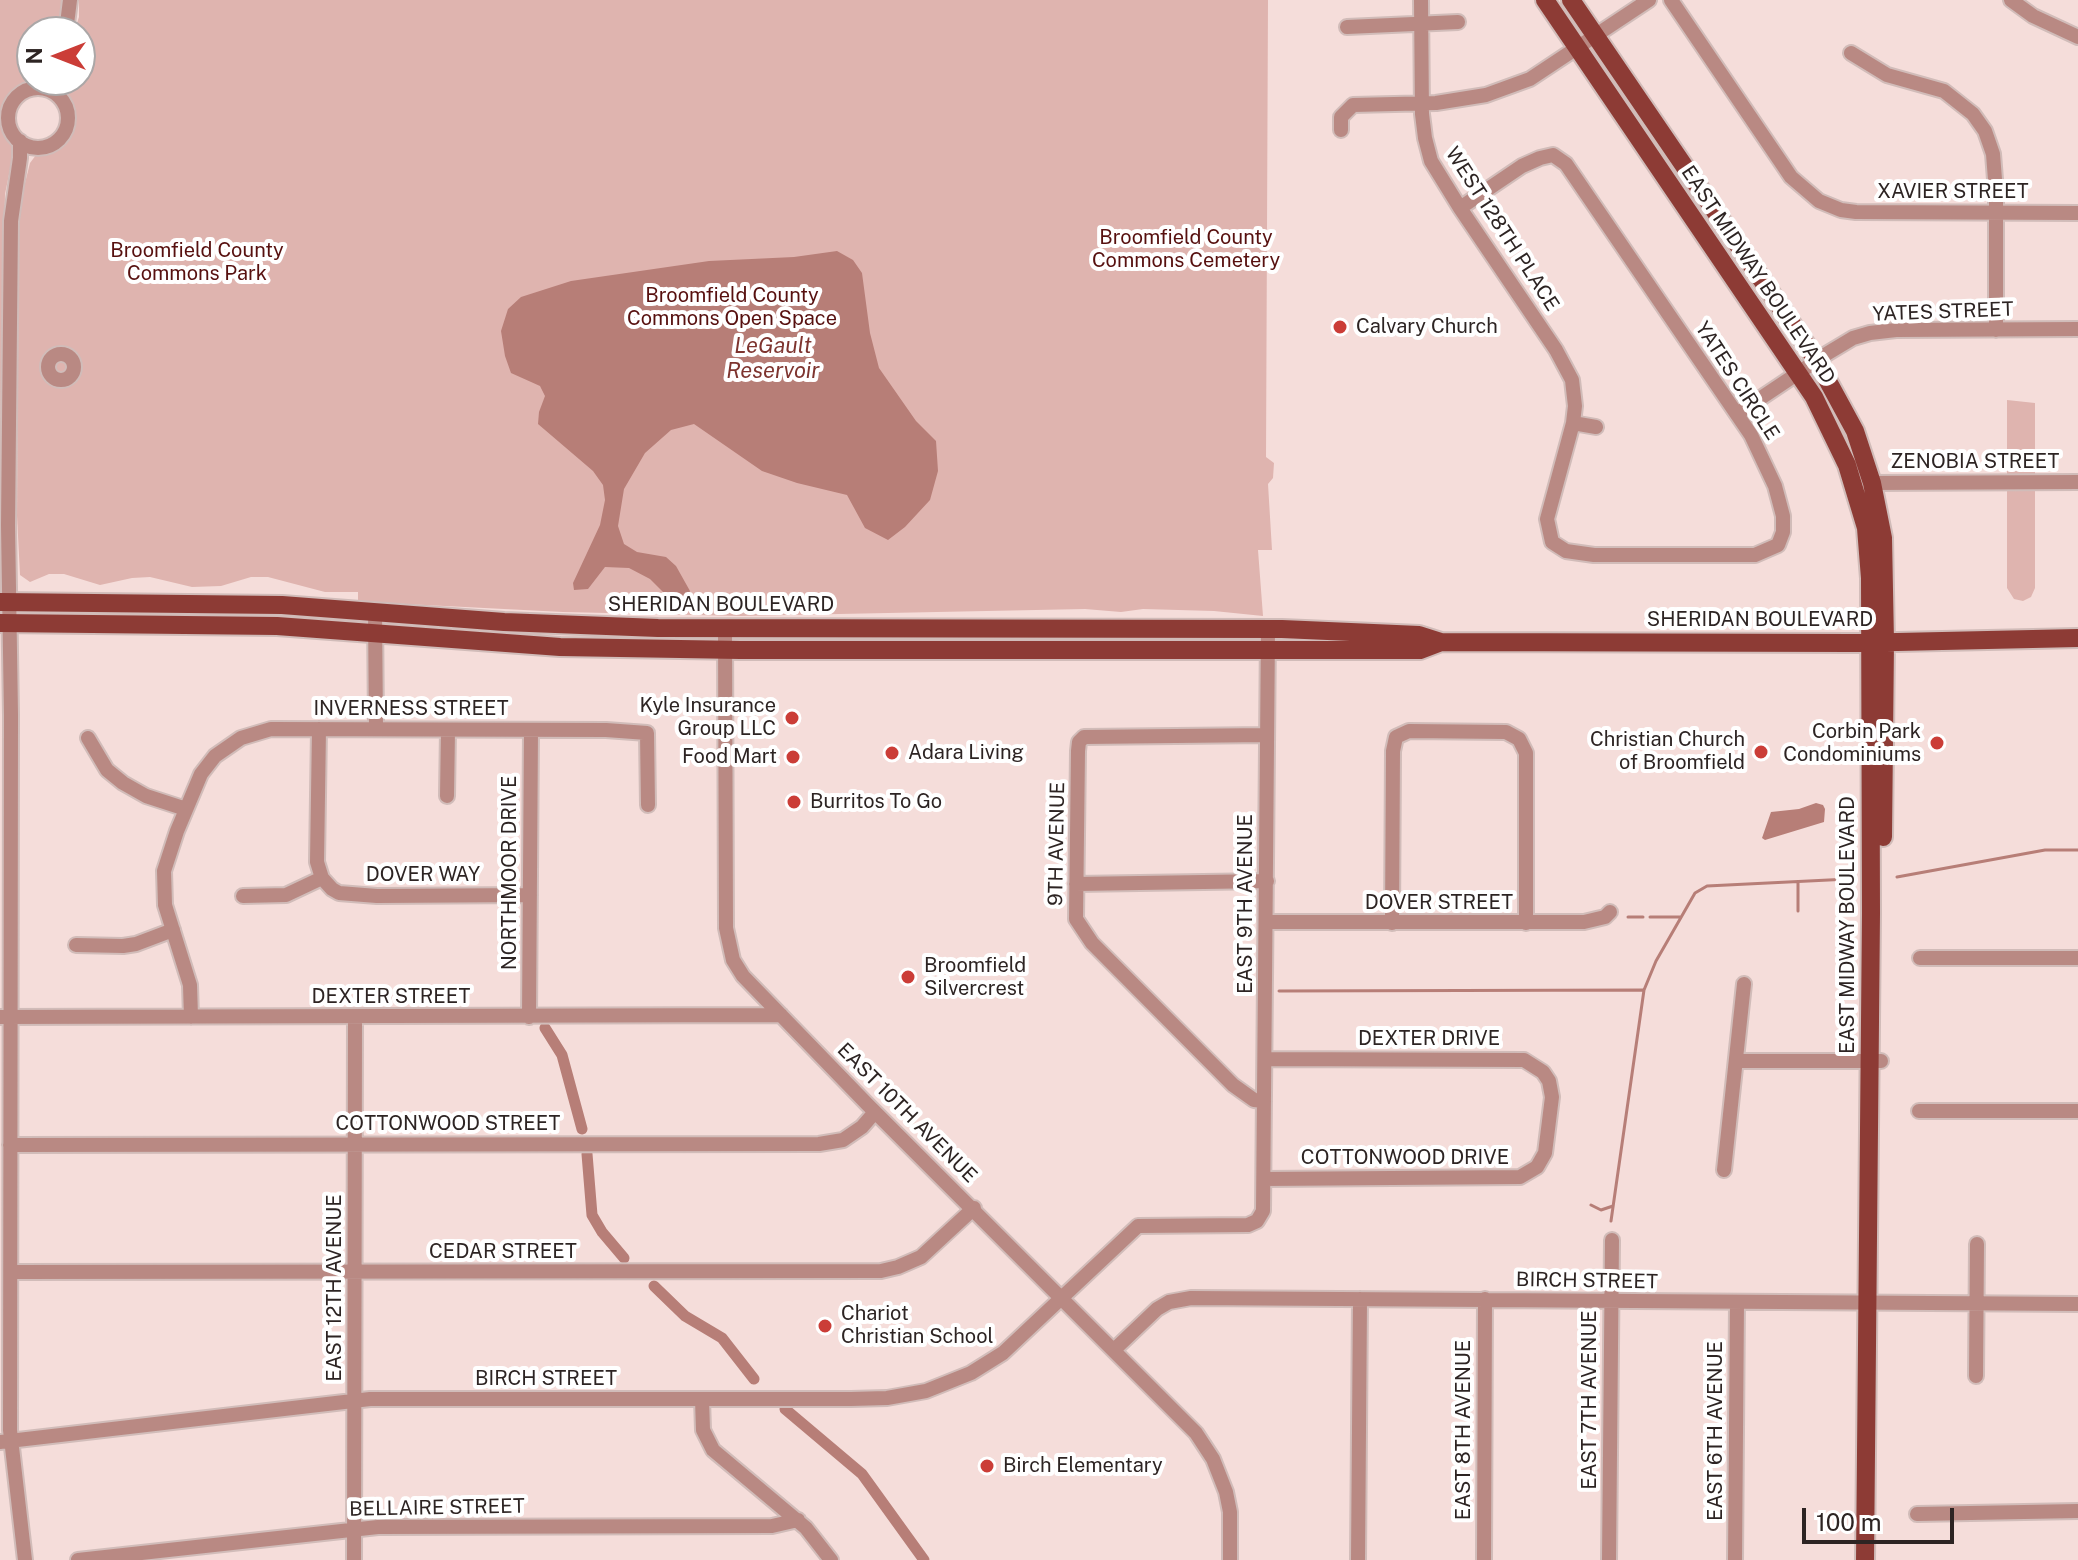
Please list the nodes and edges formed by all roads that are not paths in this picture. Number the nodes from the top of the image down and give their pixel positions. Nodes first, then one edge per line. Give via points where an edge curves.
1 (1421, 0) edge
2 (1545, 0) edge
3 (1571, 0) edge
4 (1649, 0) edge
5 (1671, 0) edge
6 (2011, 0) edge
7 (1458, 22) dead end
8 (1421, 24) junction
9 (1347, 27) dead end
10 (1596, 36) junction
11 (2078, 37) edge
12 (1578, 48) junction
13 (1851, 53) dead end
14 (17, 96) edge
15 (60, 96) edge
16 (1422, 103) junction
17 (1341, 130) dead end
18 (20, 141) junction
19 (37, 147) junction
20 (18, 177) junction
21 (1460, 208) junction
22 (1996, 213) junction
23 (2078, 213) edge
24 (2078, 329) edge
25 (1996, 330) junction
26 (1817, 361) junction
27 (1799, 374) junction
28 (1737, 414) junction
29 (1573, 423) junction
30 (1596, 427) dead end
31 (2078, 482) edge
32 (1872, 483) junction
33 (1548, 547) joint
34 (4, 602) edge
35 (375, 611) junction
36 (4, 623) edge
37 (725, 628) junction
38 (1268, 629) junction
39 (375, 632) junction
40 (2078, 638) edge
41 (1441, 642) junction
42 (1878, 642) junction
43 (725, 650) junction
44 (1268, 650) junction
45 (5, 654) edge
46 (319, 729) junction
47 (376, 729) junction
48 (448, 730) junction
49 (531, 730) junction
50 (1267, 735) junction
51 (88, 738) dead end
52 (5, 768) edge
53 (447, 796) dead end
54 (648, 805) dead end
55 (186, 809) junction
56 (322, 878) junction
57 (1267, 881) junction
58 (1076, 884) junction
59 (5, 889) edge
60 (530, 895) junction
61 (243, 896) dead end
62 (1610, 912) dead end
63 (1266, 922) junction
64 (1392, 923) junction
65 (1526, 923) junction
66 (173, 930) junction
67 (76, 945) dead end
68 (1920, 958) dead end
69 (2078, 958) edge
70 (1744, 984) dead end
71 (781, 1015) junction
72 (5, 1017) edge
73 (191, 1017) junction
74 (355, 1017) junction
75 (529, 1017) junction
76 (1265, 1059) junction
77 (1737, 1061) junction
78 (1875, 1061) junction
79 (1264, 1101) junction
80 (1919, 1111) dead end
81 (2078, 1111) edge
82 (875, 1112) junction
83 (1550, 1115) joint
84 (355, 1144) junction
85 (10, 1145) junction
86 (1724, 1170) dead end
87 (1264, 1179) junction
88 (974, 1208) junction
89 (1612, 1240) dead end
90 (1977, 1244) dead end
91 (11, 1272) junction
92 (355, 1272) junction
93 (1063, 1297) junction
94 (1360, 1299) junction
95 (1485, 1299) junction
96 (1611, 1302) junction
97 (1737, 1302) junction
98 (1873, 1303) junction
99 (1978, 1303) junction
100 (2078, 1304) edge
101 (1115, 1349) junction
102 (1976, 1376) dead end
103 (702, 1399) junction
104 (354, 1400) junction
105 (5, 1442) edge
106 (2078, 1511) edge
107 (1917, 1514) dead end
108 (798, 1520) junction
109 (354, 1528) junction
110 (25, 1560) edge
111 (78, 1560) edge
112 (354, 1560) edge
113 (831, 1560) edge
114 (1230, 1560) edge
115 (1358, 1560) edge
116 (1484, 1560) edge
117 (1609, 1560) edge
118 (1735, 1560) edge
119 (1865, 1560) edge
120 (1876, 1560) edge

1 - 8 street, WEST 128TH PLACE
2 - 12 main road, EAST MIDWAY BOULEVARD
3 - 10 main road, EAST MIDWAY BOULEVARD
4 - 10 street
5 - 22 street, XAVIER STREET via 1791,177 1807,192 1829,206 1856,212
6 - 11 street
7 - 8 street
8 - 9 street
8 - 16 street, WEST 128TH PLACE
10 - 12 street
10 - 26 main road, EAST MIDWAY BOULEVARD
12 - 16 street via 1530,79 1486,95
12 - 27 main road, EAST MIDWAY BOULEVARD
13 - 22 street via 1887,75 1944,91 1973,114 1993,154
14 - 18 street via 9,111 11,130
15 - 19 street via 67,111 65,130 52,144
16 - 17 street via 1349,106 1341,117
16 - 21 street, WEST 128TH PLACE via 1431,161
18 - 19 street
18 - 20 street
19 - 20 street
20 - 34 street via 11,221
21 - 28 street, YATES CIRCLE via 1554,150
21 - 29 street, WEST 128TH PLACE via 1566,367 1574,392
22 - 23 street, XAVIER STREET
22 - 25 street
24 - 25 street, YATES STREET
25 - 26 street, YATES STREET via 1870,333
26 - 27 street, YATES STREET
26 - 32 main road, EAST MIDWAY BOULEVARD via 1855,431
27 - 28 street, YATES STREET
27 - 42 main road, EAST MIDWAY BOULEVARD via 1830,426 1860,506
28 - 33 street, YATES CIRCLE via 1775,486 1783,516 1780,548 1755,555 1594,555
29 - 30 street
29 - 33 street, WEST 128TH PLACE via 1547,519
31 - 32 street, ZENOBIA STREET
32 - 42 main road, EAST MIDWAY BOULEVARD via 1883,538
34 - 35 main road, SHERIDAN BOULEVARD via 209,602
34 - 36 street
35 - 37 main road, SHERIDAN BOULEVARD via 582,626
35 - 39 street
36 - 39 main road, SHERIDAN BOULEVARD via 230,624
36 - 45 street
37 - 38 main road, SHERIDAN BOULEVARD
37 - 43 street, EAST 10TH AVENUE
38 - 41 main road, SHERIDAN BOULEVARD via 1419,635
38 - 44 street, EAST 9TH AVENUE
39 - 43 main road, SHERIDAN BOULEVARD via 560,647
39 - 47 street
40 - 42 main road, SHERIDAN BOULEVARD
41 - 42 main road, SHERIDAN BOULEVARD
41 - 44 main road, SHERIDAN BOULEVARD via 1420,650
42 - 78 main road, EAST MIDWAY BOULEVARD
43 - 44 main road, SHERIDAN BOULEVARD
43 - 71 street, EAST 10TH AVENUE via 728,946 743,976
44 - 50 street, EAST 9TH AVENUE
45 - 52 street
46 - 47 street, INVERNESS STREET
46 - 55 street, INVERNESS STREET via 271,729 241,738 215,756
46 - 56 street via 317,862
47 - 48 street, INVERNESS STREET
48 - 49 street, INVERNESS STREET
48 - 53 street
49 - 54 street, INVERNESS STREET via 647,733
49 - 60 street, NORTHMOOR DRIVE
50 - 57 street, EAST 9TH AVENUE
50 - 58 street, 9TH AVENUE via 1084,737 1078,751
51 - 55 street via 107,770 123,783
52 - 59 street
55 - 66 street via 164,871 165,905
56 - 60 street, DOVER WAY via 332,889 351,895
56 - 61 street via 286,895
57 - 58 street
57 - 63 street, EAST 9TH AVENUE
58 - 79 street, 9TH AVENUE via 1076,919 1092,943 1233,1085
59 - 72 street
60 - 75 street, NORTHMOOR DRIVE
62 - 65 street, DOVER STREET via 1584,922
63 - 64 street, DOVER STREET
63 - 76 street, EAST 9TH AVENUE
64 - 65 street, DOVER STREET
64 - 65 street via 1393,751 1396,737 1409,731 1506,732 1519,739 1526,753
66 - 67 street via 136,944
66 - 73 street via 190,985
68 - 69 street
70 - 77 street
71 - 75 street, DEXTER STREET
71 - 82 street, EAST 10TH AVENUE
72 - 73 street, DEXTER STREET
72 - 85 street
73 - 74 street, DEXTER STREET
74 - 75 street, DEXTER STREET
74 - 84 street, EAST 12TH AVENUE
76 - 79 street, EAST 9TH AVENUE
76 - 83 street, DEXTER DRIVE via 1524,1060 1549,1081
77 - 78 street
77 - 86 street
78 - 98 main road, EAST MIDWAY BOULEVARD
79 - 87 street, EAST 9TH AVENUE
80 - 81 street
82 - 84 street, COTTONWOOD STREET via 851,1135 819,1144
82 - 88 street, EAST 10TH AVENUE
83 - 87 street, COTTONWOOD DRIVE via 1545,1153 1537,1167 1520,1177
84 - 85 street, COTTONWOOD STREET
84 - 92 street, EAST 12TH AVENUE
85 - 91 street
87 - 93 street, EAST 9TH AVENUE via 1263,1211 1257,1221 1138,1226
88 - 92 street, CEDAR STREET via 921,1257 881,1271
88 - 93 street, EAST 10TH AVENUE
89 - 96 street, EAST 7TH AVENUE
90 - 99 street
91 - 92 street, CEDAR STREET
91 - 105 street
92 - 104 street, EAST 12TH AVENUE
93 - 101 street, EAST 10TH AVENUE
93 - 103 street, BIRCH STREET via 996,1358 926,1391 887,1398
94 - 95 street, BIRCH STREET
94 - 101 street, BIRCH STREET via 1181,1299 1157,1309
94 - 115 street
95 - 96 street, BIRCH STREET
95 - 116 street, EAST 8TH AVENUE
96 - 97 street, BIRCH STREET
96 - 117 street, EAST 7TH AVENUE
97 - 98 street, BIRCH STREET
97 - 118 street, EAST 6TH AVENUE
98 - 99 street, BIRCH STREET
98 - 119 main road, EAST MIDWAY BOULEVARD
98 - 120 main road, EAST MIDWAY BOULEVARD
99 - 100 street, BIRCH STREET
99 - 102 street
101 - 114 street, EAST 10TH AVENUE via 1196,1433 1213,1459 1230,1512
103 - 104 street, BIRCH STREET
103 - 108 street via 703,1430 713,1450
104 - 105 street, BIRCH STREET
104 - 109 street, EAST 12TH AVENUE
105 - 110 street
106 - 107 street
108 - 109 street, BELLAIRE STREET via 772,1526
108 - 113 street
109 - 111 street, BELLAIRE STREET
109 - 112 street, EAST 12TH AVENUE

